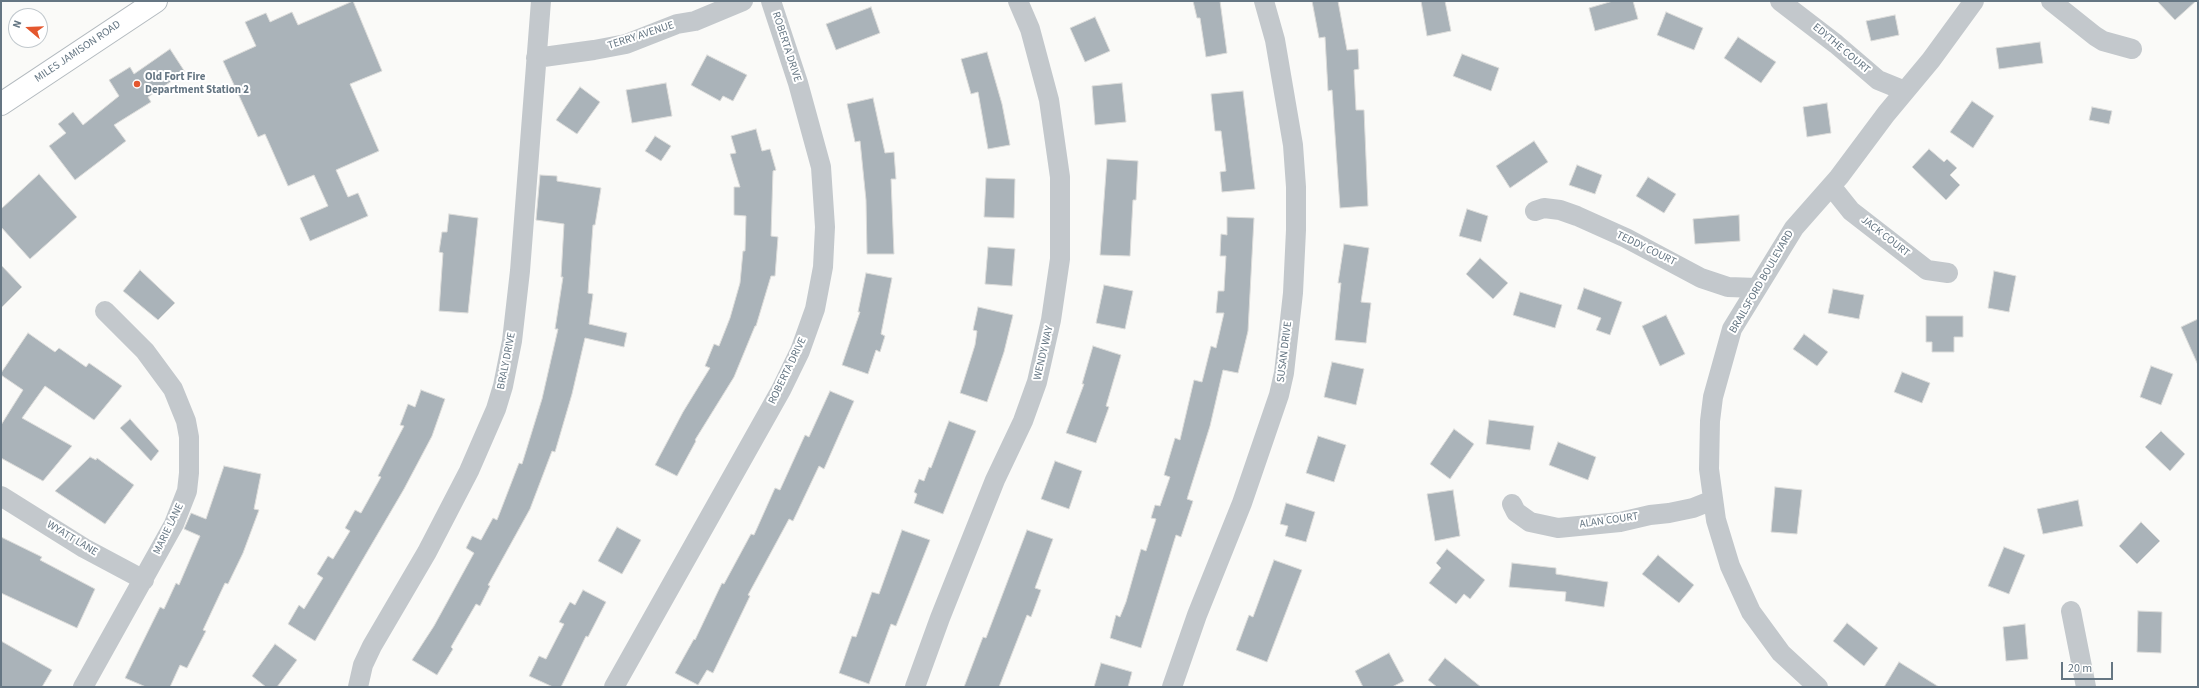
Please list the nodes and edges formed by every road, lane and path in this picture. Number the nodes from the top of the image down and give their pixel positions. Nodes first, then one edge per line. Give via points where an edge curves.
1 (156, 1) edge
2 (541, 1) edge
3 (743, 1) edge
4 (771, 1) edge
5 (1018, 1) edge
6 (1264, 1) edge
7 (1780, 1) edge
8 (1974, 1) edge
9 (2051, 1) edge
10 (2132, 49) dead end
11 (536, 58) junction
12 (1905, 91) junction
13 (1, 104) edge
14 (1831, 186) junction
15 (1535, 211) dead end
16 (1948, 273) dead end
17 (1757, 288) junction
18 (104, 311) dead end
19 (1, 496) edge
20 (1713, 500) junction
21 (1512, 504) dead end
22 (144, 580) junction
23 (2071, 611) dead end
24 (83, 687) edge
25 (358, 687) edge
26 (614, 687) edge
27 (915, 687) edge
28 (1172, 687) edge
29 (1818, 687) edge
30 (2086, 687) edge

1 - 13 main road, MILES JAMISON ROAD
2 - 11 street, BRALY DRIVE
3 - 11 street, TERRY AVENUE via 626,44
4 - 26 street, ROBERTA DRIVE via 798,83 821,167 825,227 823,267 815,309 800,351 781,390
5 - 27 street, WENDY WAY via 1030,29 1049,100 1060,178 1060,259 1051,320 1037,382 1023,421 992,487
6 - 28 street, SUSAN DRIVE via 1275,40 1293,145 1296,187 1293,293 1284,373 1279,395 1242,503 1197,615
7 - 12 street, EDYTHE COURT via 1878,80
8 - 12 street, BRAILSFORD BOULEVARD
9 - 10 street via 2103,41
11 - 25 street, BRALY DRIVE via 520,271 512,341 503,386 496,409 469,471 427,552 372,646 363,665
12 - 14 street, BRAILSFORD BOULEVARD
14 - 16 street, JACK COURT via 1851,211 1927,270
14 - 17 street, BRAILSFORD BOULEVARD via 1794,228
15 - 17 street, TEDDY COURT via 1544,208 1578,216 1701,278 1728,287
17 - 20 street, BRAILSFORD BOULEVARD via 1732,329 1713,397 1709,469
18 - 22 street, MARIE LANE via 135,339 164,374 180,405 189,437 190,472 186,491 174,524
19 - 22 street, WYATT LANE via 84,548
20 - 21 street, ALAN COURT via 1669,514 1558,528 1530,522 1516,512
20 - 29 street, BRAILSFORD BOULEVARD via 1716,520 1730,566 1751,612 1781,653
22 - 24 street, MARIE LANE
23 - 30 street

